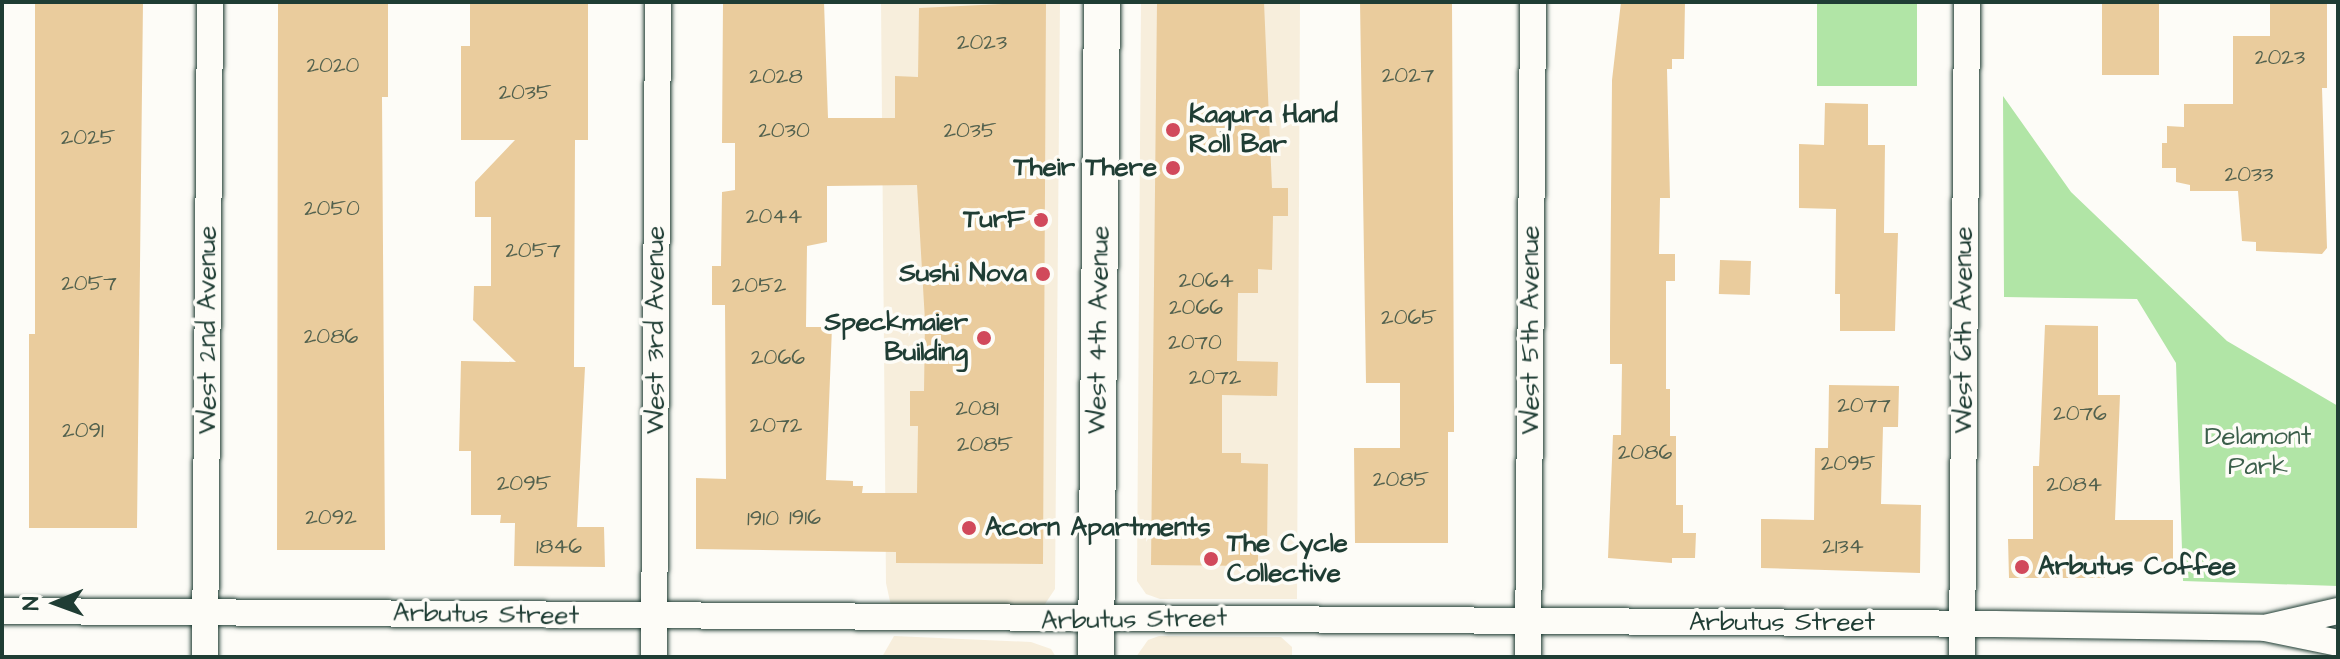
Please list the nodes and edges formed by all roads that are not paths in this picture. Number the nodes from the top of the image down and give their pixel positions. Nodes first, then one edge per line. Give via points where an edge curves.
1 (210, 2) edge
2 (658, 2) edge
3 (1102, 2) edge
4 (1533, 2) edge
5 (1967, 2) edge
6 (2, 611) edge
7 (2338, 611) edge
8 (205, 612) junction
9 (654, 617) junction
10 (1096, 621) junction
11 (1529, 621) junction
12 (1962, 624) junction
13 (2265, 628) junction
14 (2338, 643) edge
15 (205, 657) edge
16 (654, 657) edge
17 (1096, 657) edge
18 (1528, 657) edge
19 (1962, 657) edge

1 - 8 street, West 2nd Avenue
2 - 9 street, West 3rd Avenue
3 - 10 main road, West 4th Avenue
4 - 11 street, West 5th Avenue
5 - 12 street, West 6th Avenue
6 - 8 street, Arbutus Street
7 - 13 street, Arbutus Street
8 - 9 street, Arbutus Street
8 - 15 street, West 2nd Avenue
9 - 10 street, Arbutus Street
9 - 16 street, West 3rd Avenue
10 - 11 street, Arbutus Street
10 - 17 main road, West 4th Avenue
11 - 12 street, Arbutus Street
11 - 18 street, West 5th Avenue
12 - 13 street, Arbutus Street
12 - 19 street, West 6th Avenue
13 - 14 street, Arbutus Street

